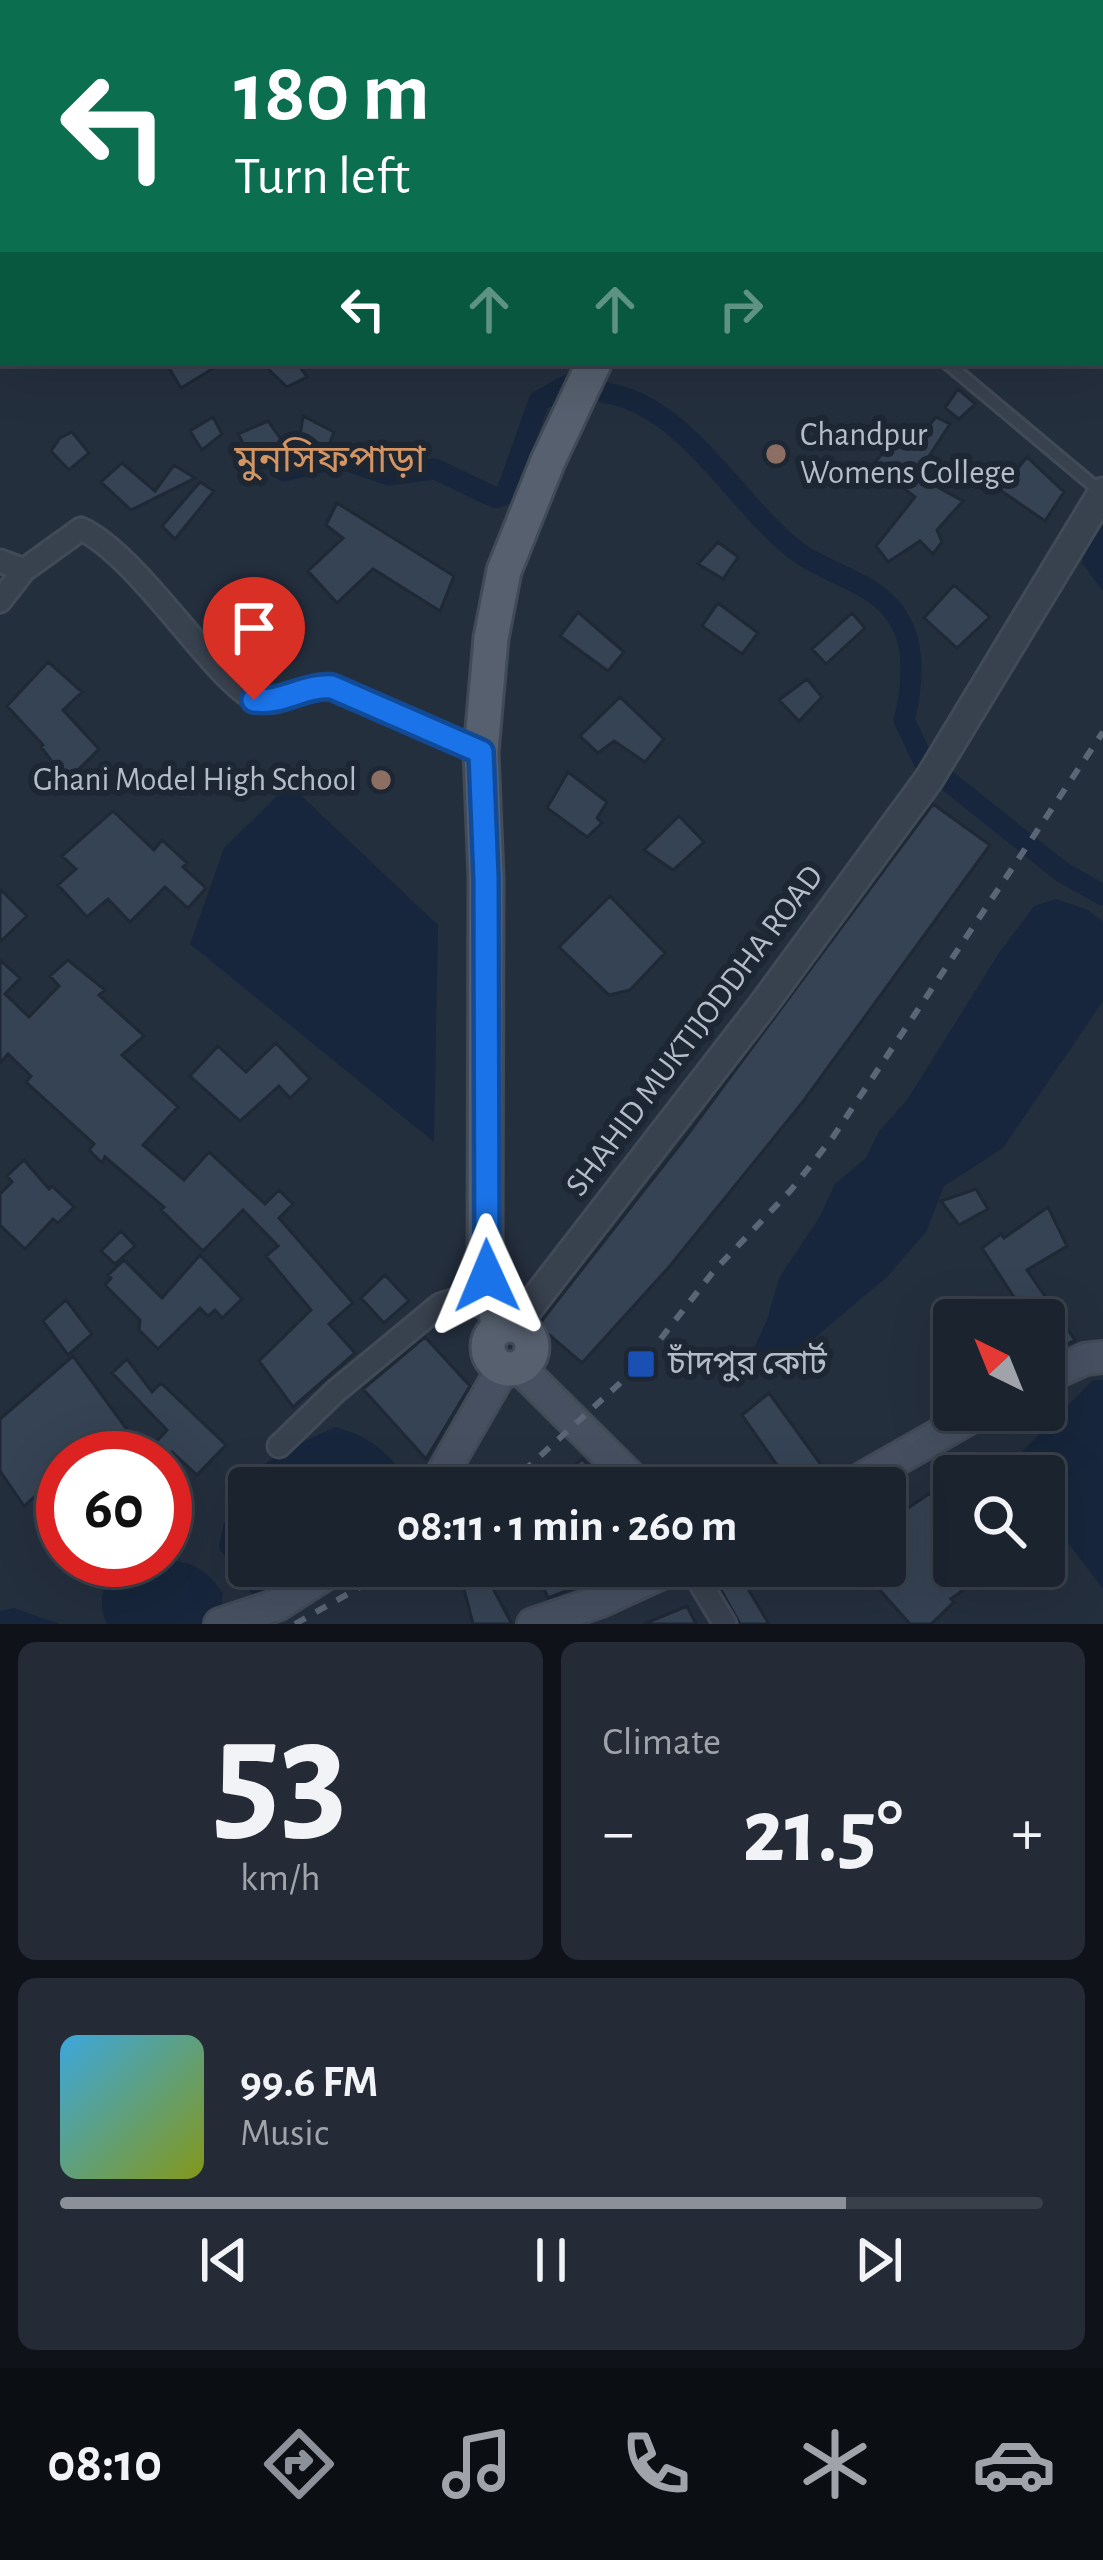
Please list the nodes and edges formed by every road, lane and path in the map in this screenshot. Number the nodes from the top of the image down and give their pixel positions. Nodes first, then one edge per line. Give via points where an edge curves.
1 (593, 366) edge
2 (951, 366) edge
3 (1103, 493) edge
4 (0, 561) edge
5 (24, 570) junction
6 (0, 601) edge
7 (481, 752) junction
8 (507, 1312) junction
9 (1103, 1357) edge
10 (511, 1368) junction
11 (1065, 1368) edge
12 (946, 1431) edge
13 (279, 1446) dead end
14 (447, 1467) edge
15 (618, 1467) edge
16 (883, 1467) edge
17 (305, 1587) edge
18 (631, 1587) edge
19 (703, 1587) edge
20 (220, 1624) edge
21 (533, 1624) edge
22 (725, 1624) edge

1 - 7 main road via 505,571
2 - 3 lane
3 - 8 street, SHAHID MUKTIJODDHA ROAD via 929,779 763,1005
4 - 5 street
5 - 6 street
5 - 7 street via 81,529 148,582 254,700 332,687
7 - 8 main road via 485,1259
8 - 10 main road via 532,1351
8 - 13 street via 458,1299 440,1306
9 - 11 main road
10 - 14 main road
10 - 15 main road
12 - 16 main road
17 - 20 main road
18 - 21 main road
19 - 22 street

